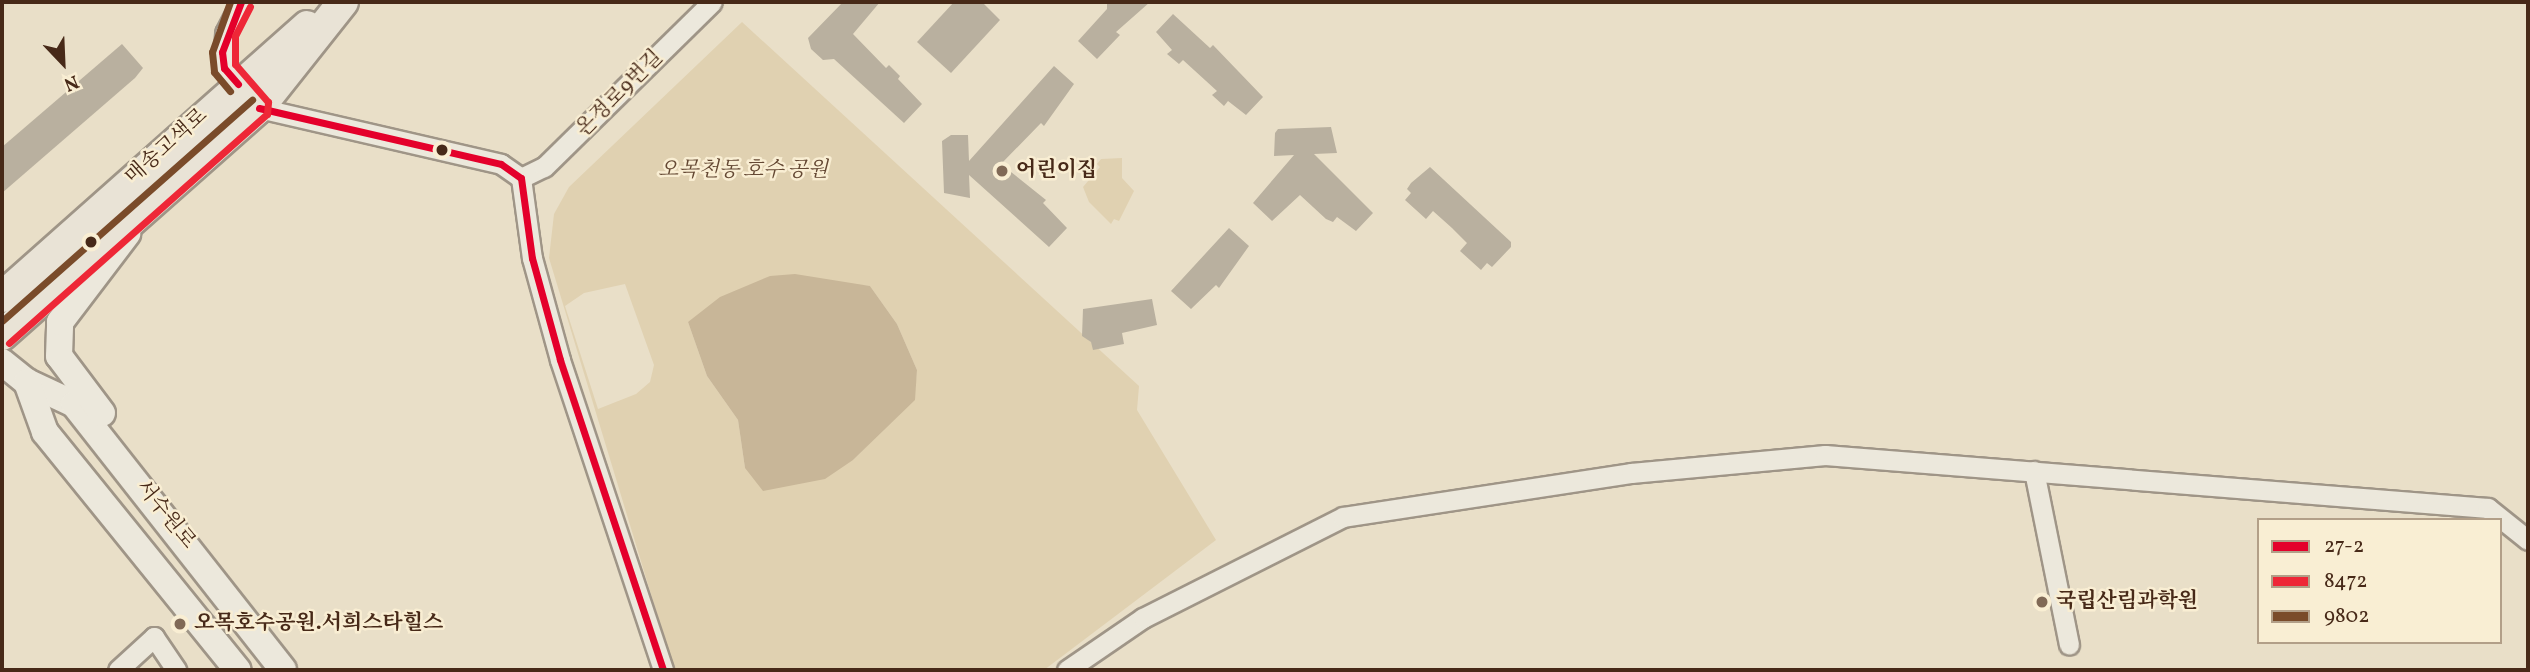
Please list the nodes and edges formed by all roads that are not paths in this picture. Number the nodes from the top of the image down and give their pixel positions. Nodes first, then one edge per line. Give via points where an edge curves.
1 (240, 2) edge
2 (340, 2) edge
3 (712, 2) edge
4 (238, 84) junction
5 (259, 108) junction
6 (521, 178) junction
7 (142, 214) junction
8 (2, 297) edge
9 (2, 335) edge
10 (2, 362) edge
11 (27, 382) junction
12 (2034, 471) junction
13 (2500, 518) edge
14 (2502, 519) edge
15 (172, 524) junction
16 (2528, 540) edge
17 (2069, 644) dead end
18 (118, 670) edge
19 (176, 670) edge
20 (238, 670) edge
21 (283, 670) edge
22 (663, 670) edge
23 (1067, 670) edge

1 - 4 street via 222,52 224,68
2 - 4 main road, 매송고색로
2 - 5 main road, 매송고색로
3 - 6 street, 온정로9번길 via 544,167
4 - 5 street
4 - 8 main road, 매송고색로
5 - 6 street via 501,164
5 - 7 main road, 매송고색로
6 - 22 street via 532,258 560,360
7 - 9 main road, 매송고색로
7 - 15 street via 66,309 60,322 59,356 144,465
10 - 11 street, 서수원로
11 - 15 street, 서수원로 via 74,404
11 - 20 street, 서수원로 via 45,432
12 - 13 street via 2488,508
12 - 17 street
12 - 23 street via 1825,455 1631,473 1343,517 1143,618
14 - 16 street
15 - 21 street, 서수원로
18 - 19 street via 154,637

